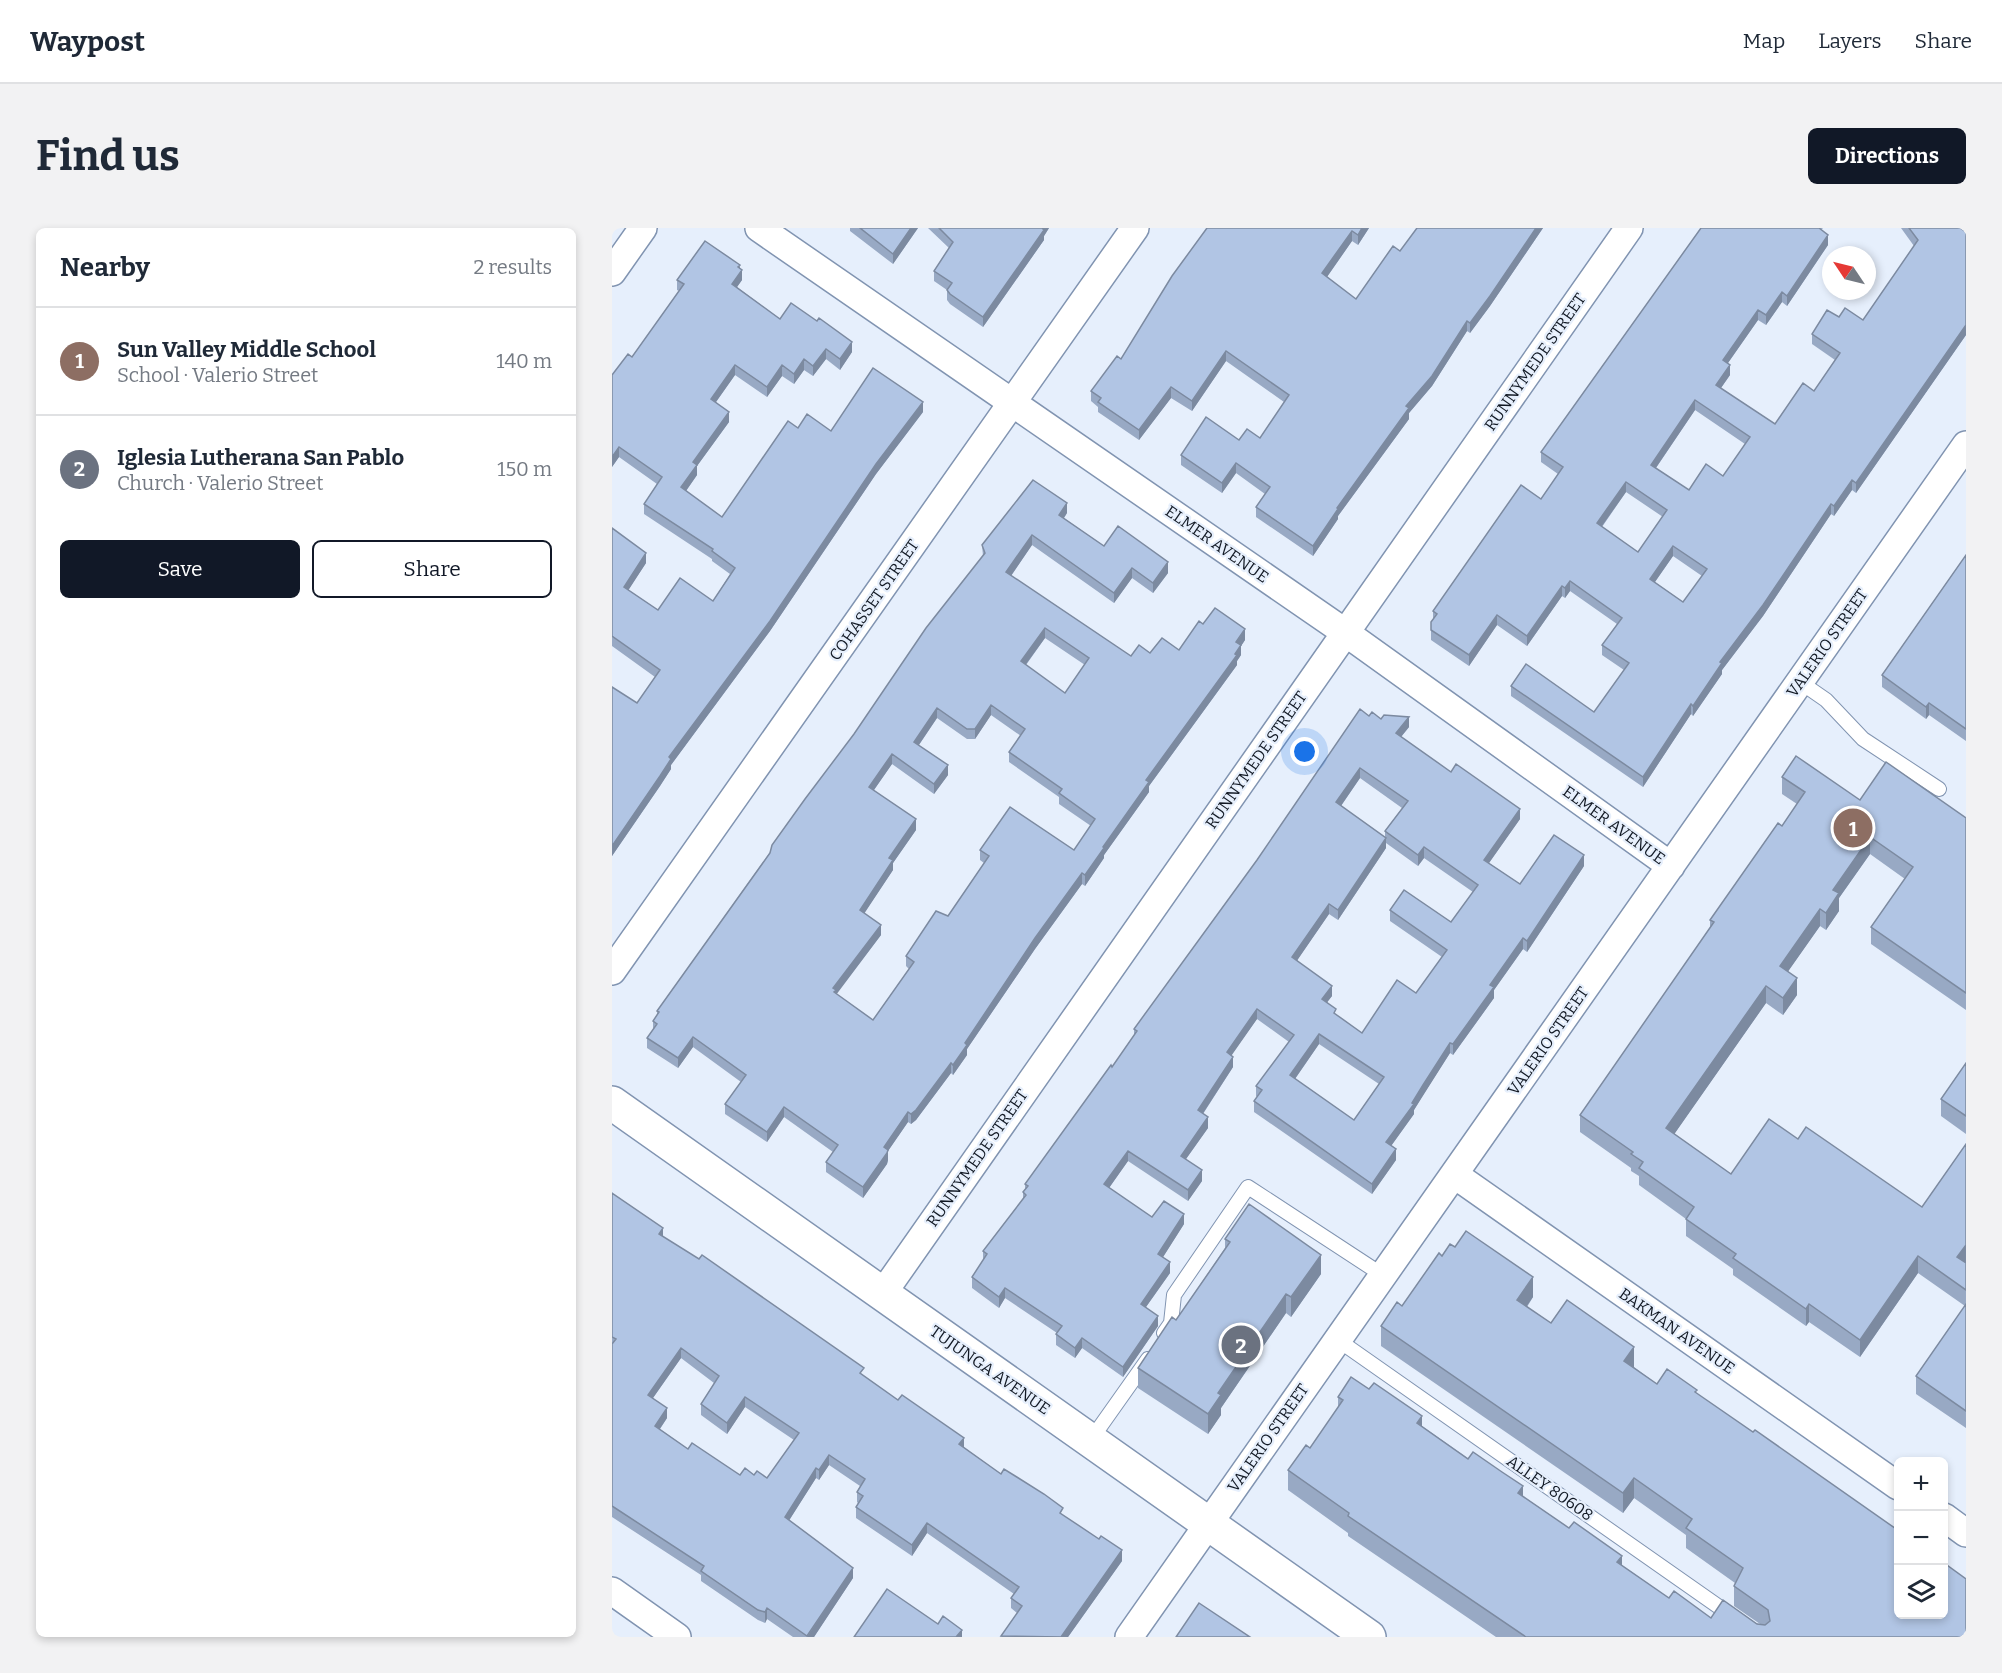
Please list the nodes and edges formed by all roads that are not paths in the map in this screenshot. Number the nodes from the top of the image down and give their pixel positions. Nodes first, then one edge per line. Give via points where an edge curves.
1 (643, 228) edge
2 (759, 228) edge
3 (1135, 228) edge
4 (1629, 228) edge
5 (612, 272) edge
6 (1013, 403) junction
7 (1966, 445) edge
8 (1346, 633) junction
9 (1800, 682) junction
10 (1939, 789) dead end
11 (1671, 866) junction
12 (612, 971) edge
13 (612, 1103) edge
14 (1455, 1175) junction
15 (1384, 1276) junction
16 (883, 1293) junction
17 (1338, 1340) junction
18 (1090, 1441) junction
19 (1894, 1482) edge
20 (1948, 1520) edge
21 (1207, 1524) junction
22 (1966, 1533) edge
23 (612, 1591) edge
24 (677, 1637) edge
25 (1129, 1637) edge
26 (1369, 1637) edge
27 (1762, 1637) edge

1 - 5 street
2 - 6 street, ELMER AVENUE
3 - 6 street, COHASSET STREET
4 - 8 street, RUNNYMEDE STREET
6 - 8 street, ELMER AVENUE
6 - 12 street, COHASSET STREET
7 - 9 street, VALERIO STREET
8 - 11 street, ELMER AVENUE
8 - 16 street, RUNNYMEDE STREET
9 - 10 lane via 1826,700 1863,739
9 - 11 street, VALERIO STREET
11 - 14 street, VALERIO STREET
13 - 16 street, TUJUNGA AVENUE
14 - 15 street, VALERIO STREET
14 - 19 street, BAKMAN AVENUE
15 - 17 street, VALERIO STREET
15 - 18 lane via 1248,1186 1174,1295 1171,1323
16 - 18 street, TUJUNGA AVENUE
17 - 21 street, VALERIO STREET
17 - 27 lane, ALLEY 80608
18 - 21 street, TUJUNGA AVENUE
20 - 22 street
21 - 25 street, VALERIO STREET
21 - 26 street, TUJUNGA AVENUE
23 - 24 street

